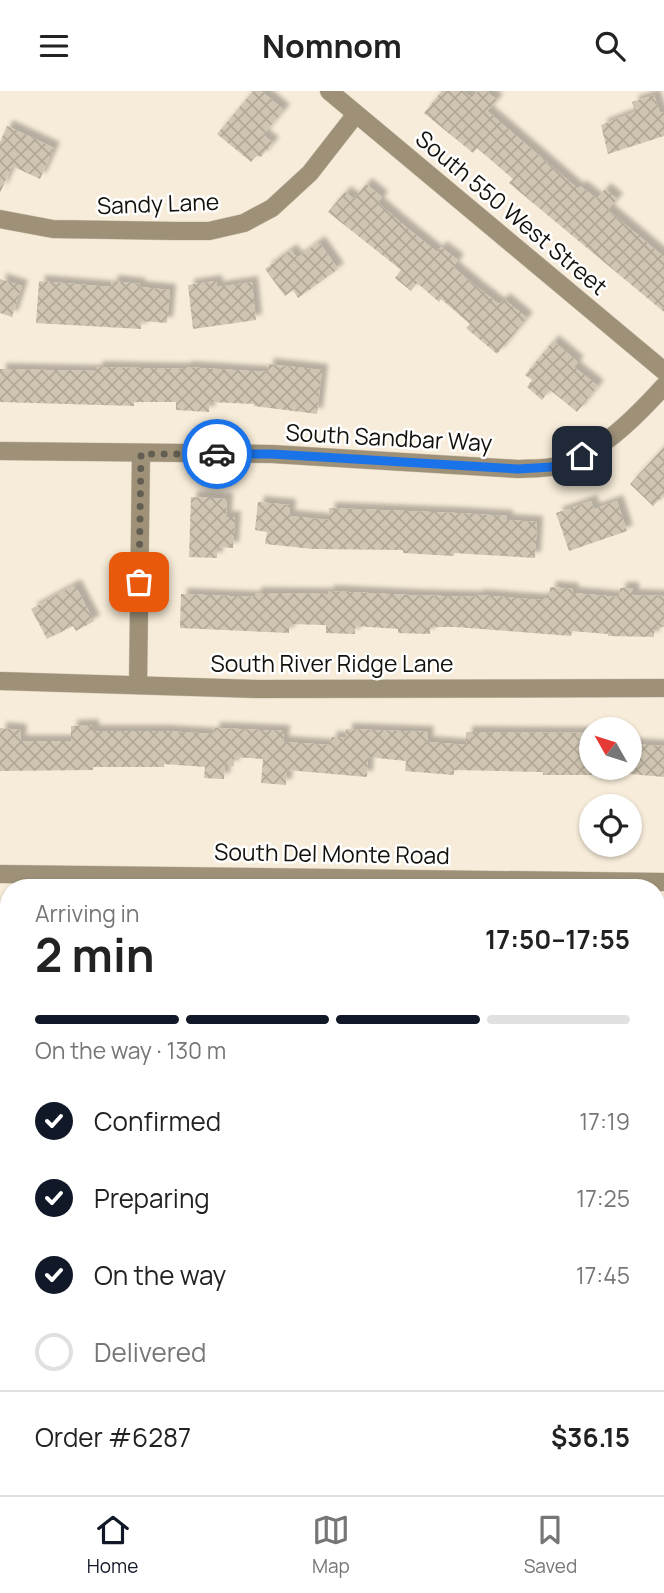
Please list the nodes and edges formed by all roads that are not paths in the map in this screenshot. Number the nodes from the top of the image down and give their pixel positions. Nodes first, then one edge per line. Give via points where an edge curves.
1 (329, 91) edge
2 (356, 114) junction
3 (0, 219) edge
4 (664, 370) edge
5 (664, 386) edge
6 (0, 451) edge
7 (141, 454) junction
8 (0, 681) edge
9 (138, 685) junction
10 (664, 688) edge
11 (0, 874) edge
12 (296, 879) edge

1 - 2 street, South 550 West Street
2 - 3 street, Sandy Lane via 310,173 272,208 244,223 209,230 81,230
2 - 4 street, South 550 West Street
5 - 7 street, South Sandbar Way via 643,409 582,456 551,467 518,469 272,454
6 - 7 street, South Sandbar Way
7 - 9 street
8 - 9 street, South River Ridge Lane
9 - 10 street, South River Ridge Lane
11 - 12 street, South Del Monte Road

